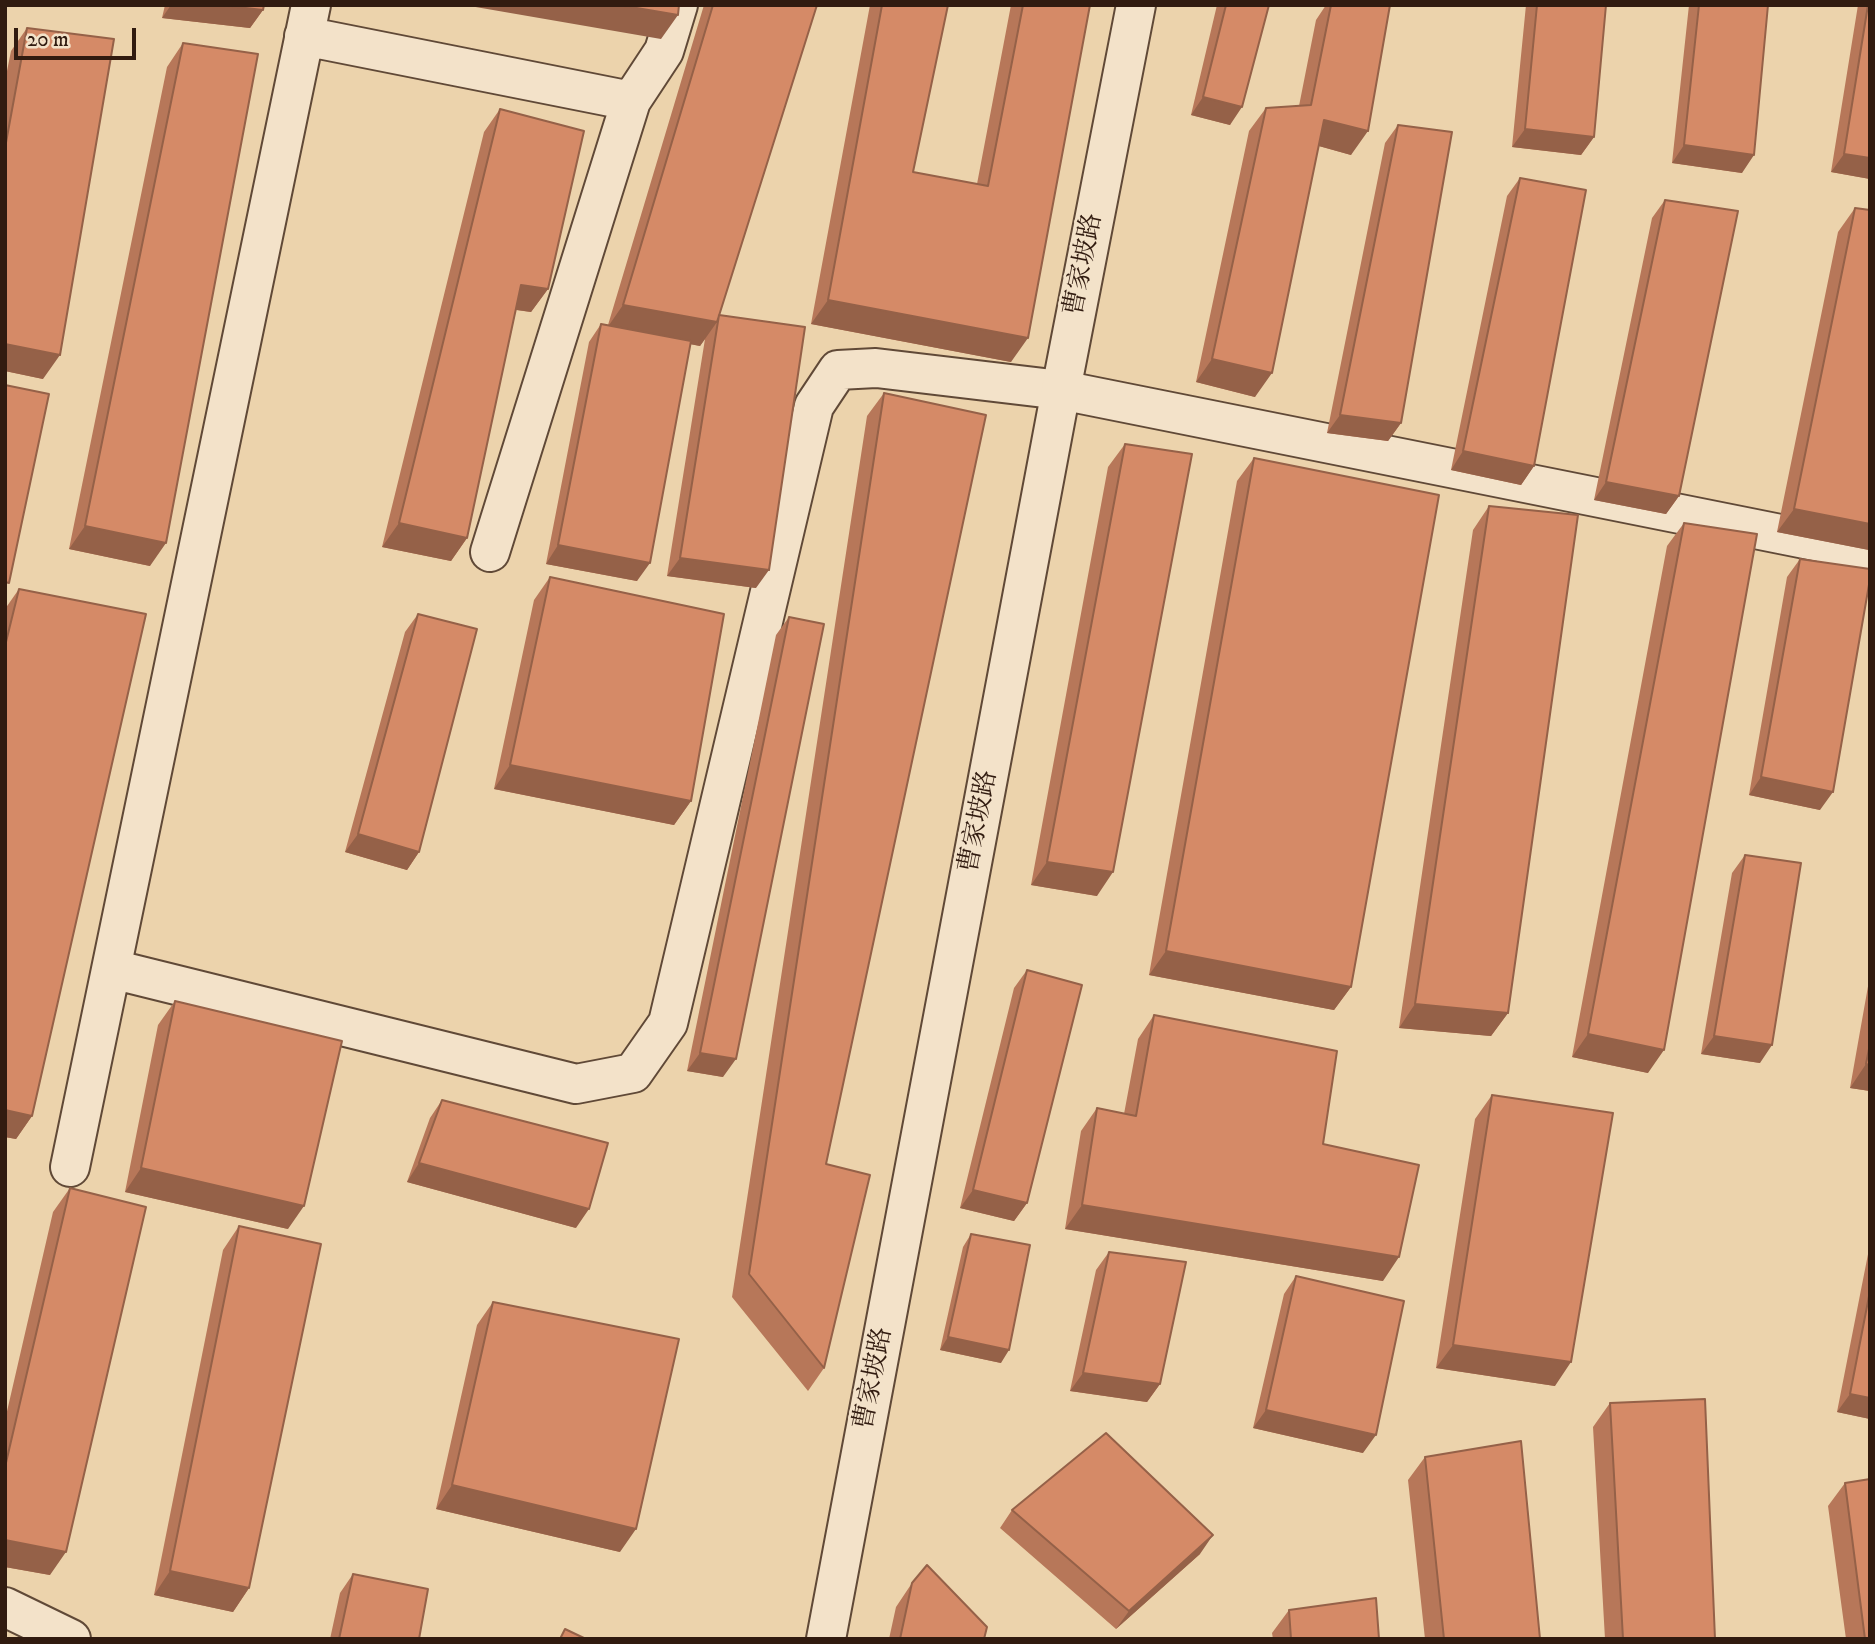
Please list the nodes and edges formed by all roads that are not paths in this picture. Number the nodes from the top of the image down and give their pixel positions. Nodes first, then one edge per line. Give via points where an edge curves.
1 (678, 5) edge
2 (1136, 5) edge
3 (308, 21) edge
4 (631, 101) junction
5 (1061, 390) junction
6 (490, 552) dead end
7 (1870, 552) edge
8 (112, 969) junction
9 (70, 1167) dead end
10 (23, 1622) edge
11 (71, 1639) edge
12 (826, 1639) edge

1 - 4 street via 664,51
2 - 5 street, 曹家坡路
3 - 4 street
3 - 8 street
4 - 6 street
5 - 7 street
5 - 8 street via 876,368 838,370 814,406 668,1023 633,1073 576,1084
5 - 12 street, 曹家坡路
8 - 9 street
10 - 11 street

